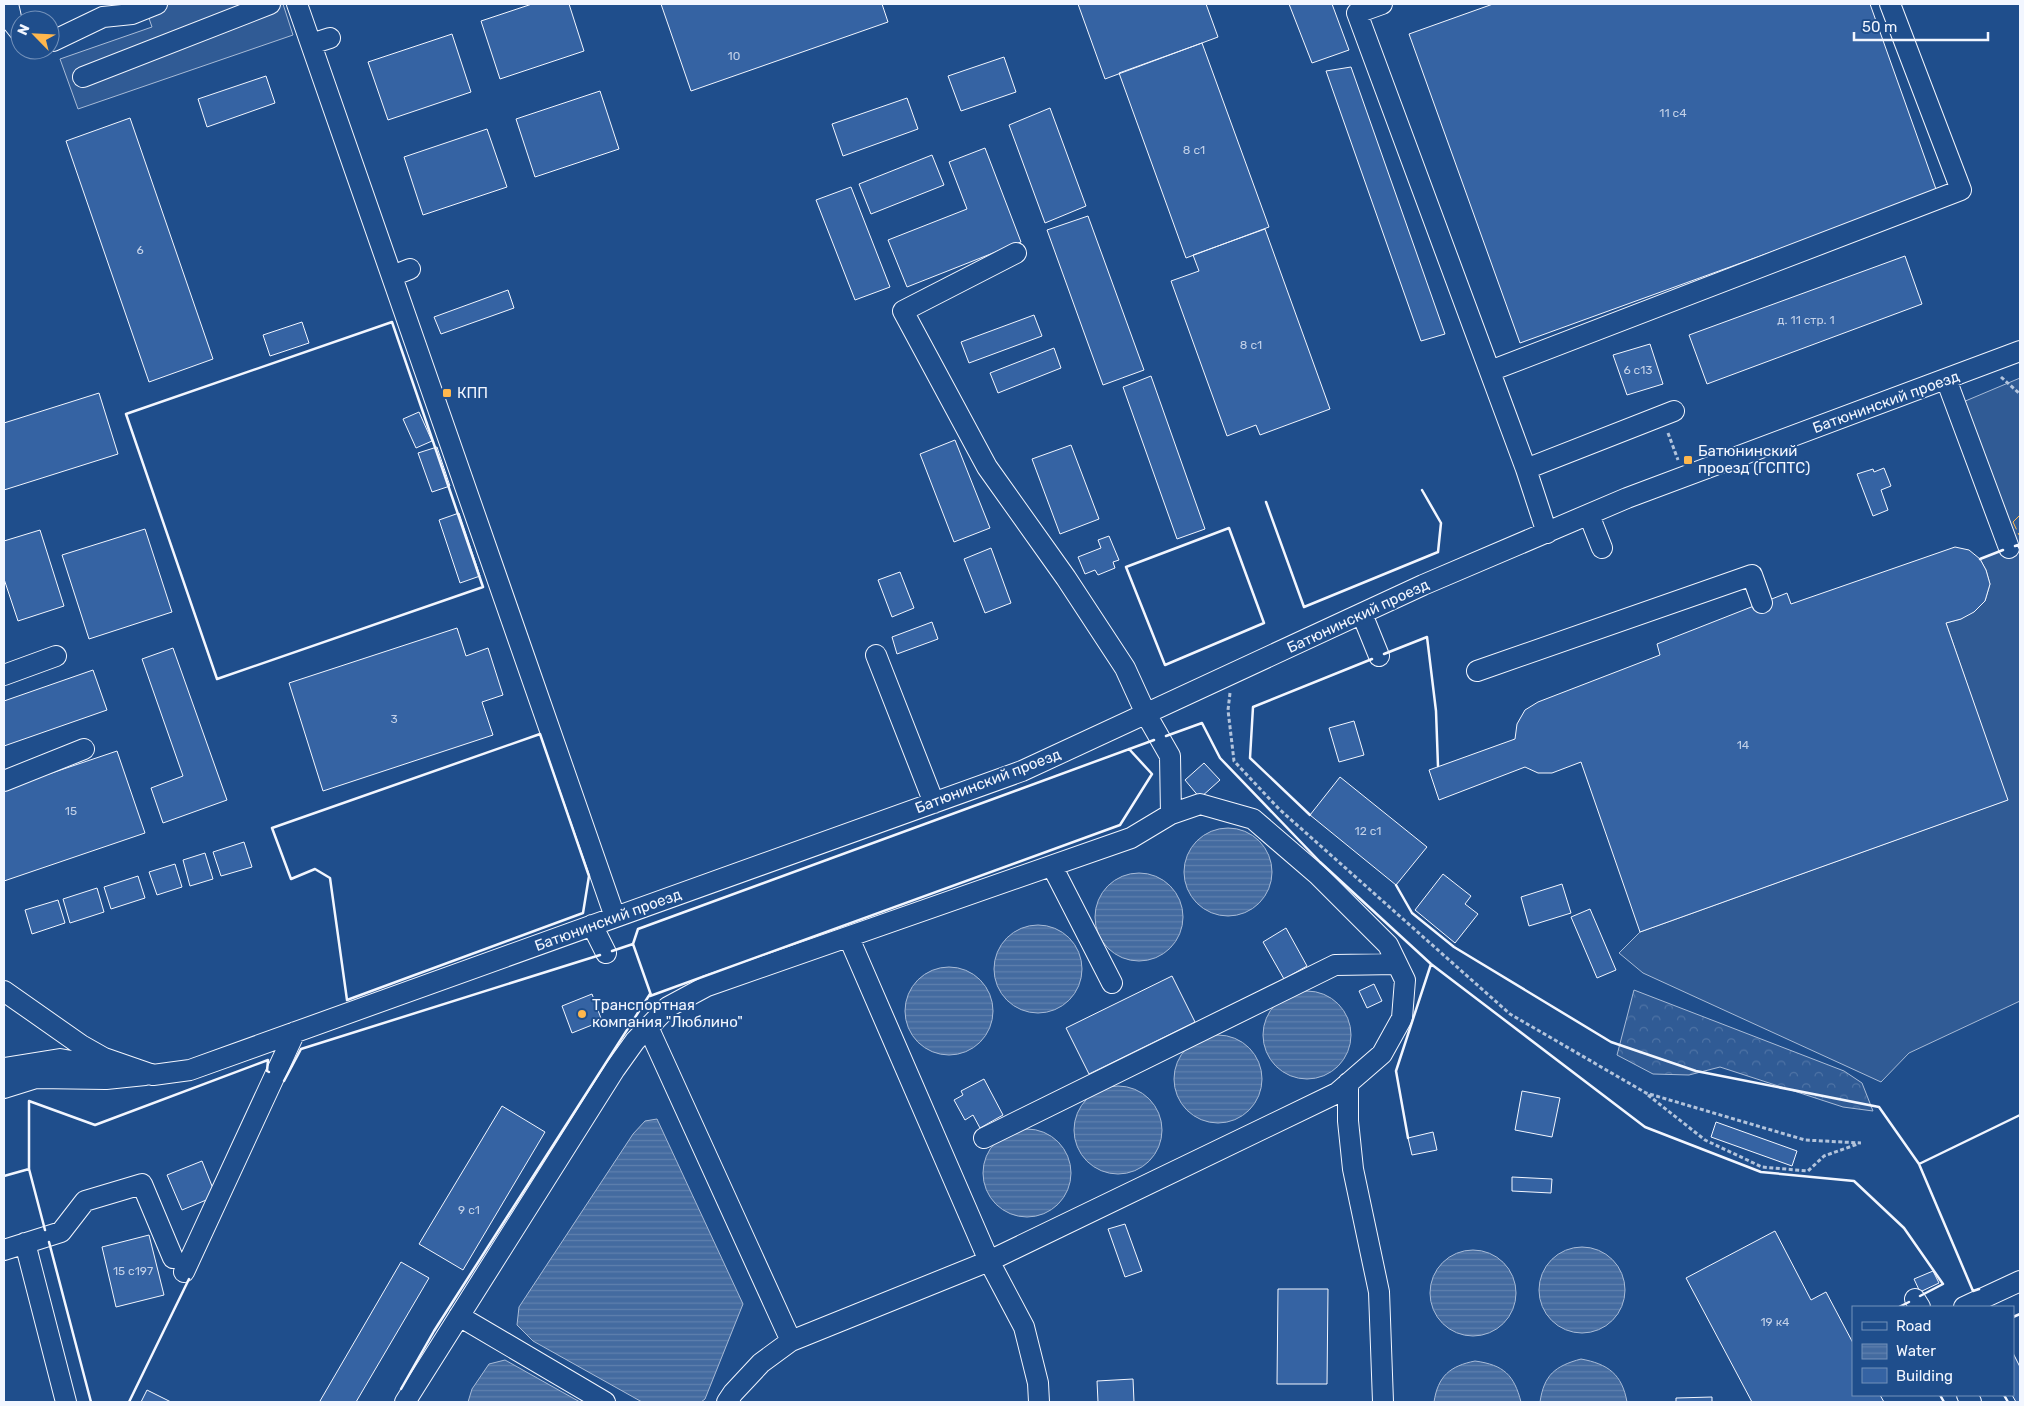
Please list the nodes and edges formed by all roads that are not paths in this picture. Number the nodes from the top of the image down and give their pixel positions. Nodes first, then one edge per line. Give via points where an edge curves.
1 (157, 4) edge
2 (270, 4) edge
3 (298, 4) edge
4 (1382, 4) edge
5 (1890, 4) edge
6 (60, 38) edge
7 (83, 77) dead end
8 (1016, 253) dead end
9 (2020, 352) edge
10 (1490, 372) junction
11 (1946, 379) junction
12 (1668, 414) road end
13 (1526, 469) junction
14 (1589, 514) junction
15 (1547, 533) junction
16 (1602, 548) dead end
17 (2009, 548) dead end
18 (1762, 603) dead end
19 (1362, 614) junction
20 (876, 655) dead end
21 (56, 656) dead end
22 (1379, 656) dead end
23 (1477, 671) dead end
24 (4, 675) edge
25 (1146, 714) junction
26 (84, 749) dead end
27 (4, 780) edge
28 (934, 803) junction
29 (1171, 814) junction
30 (1052, 866) junction
31 (615, 917) junction
32 (592, 925) junction
33 (849, 938) junction
34 (606, 953) dead end
35 (1397, 964) junction
36 (1112, 983) dead end
37 (4, 991) edge
38 (648, 1027) junction
39 (295, 1032) junction
40 (4, 1068) edge
41 (153, 1075) junction
42 (1348, 1084) junction
43 (4, 1088) edge
44 (984, 1138) dead end
45 (25, 1243) junction
46 (4, 1250) edge
47 (989, 1261) junction
48 (2020, 1281) edge
49 (1966, 1306) edge
50 (459, 1316) junction
51 (791, 1341) junction
52 (66, 1402) edge
53 (405, 1402) edge
54 (604, 1402) edge
55 (727, 1402) edge
56 (1039, 1402) edge
57 (1383, 1402) edge

1 - 6 street via 132,14 103,17
2 - 7 street
3 - 31 street via 321,41 401,273 595,888
4 - 10 street via 1358,12
5 - 10 street via 1962,190
8 - 25 street via 903,310 988,467 1125,668
9 - 11 street, Батюнинский проезд
10 - 13 street
11 - 14 street, Батюнинский проезд
11 - 17 street
12 - 13 street
13 - 15 street
14 - 15 street, Батюнинский проезд
14 - 16 street
15 - 19 street, Батюнинский проезд
18 - 23 street via 1752,575
19 - 22 street
19 - 25 street, Батюнинский проезд
20 - 28 street
21 - 24 street
25 - 28 street, Батюнинский проезд via 1022,771
25 - 29 street via 1170,756
26 - 27 street
28 - 31 street, Батюнинский проезд
29 - 30 street via 1131,838
29 - 35 street via 1200,804 1253,819 1318,875 1388,945
30 - 33 street
30 - 36 street
31 - 32 street, Батюнинский проезд
32 - 34 street
32 - 39 street, Батюнинский проезд
33 - 38 street via 707,986 668,1007
33 - 47 street
35 - 42 street via 1405,980 1402,1018 1382,1054
35 - 44 street via 1335,965
37 - 41 street, Батюнинский проезд via 104,1058
38 - 50 street via 615,1069
38 - 51 street
39 - 41 street, Батюнинский проезд via 190,1070
39 - 45 street via 178,1265 142,1184 85,1201 62,1232
40 - 41 street via 60,1059
41 - 43 street via 106,1079 36,1078
42 - 47 street via 1337,1093
42 - 57 street via 1353,1169 1379,1292
45 - 46 street
45 - 52 street
47 - 51 street
47 - 56 street via 1024,1327 1038,1383
48 - 49 street
50 - 53 street
50 - 54 street
51 - 55 street via 760,1363

